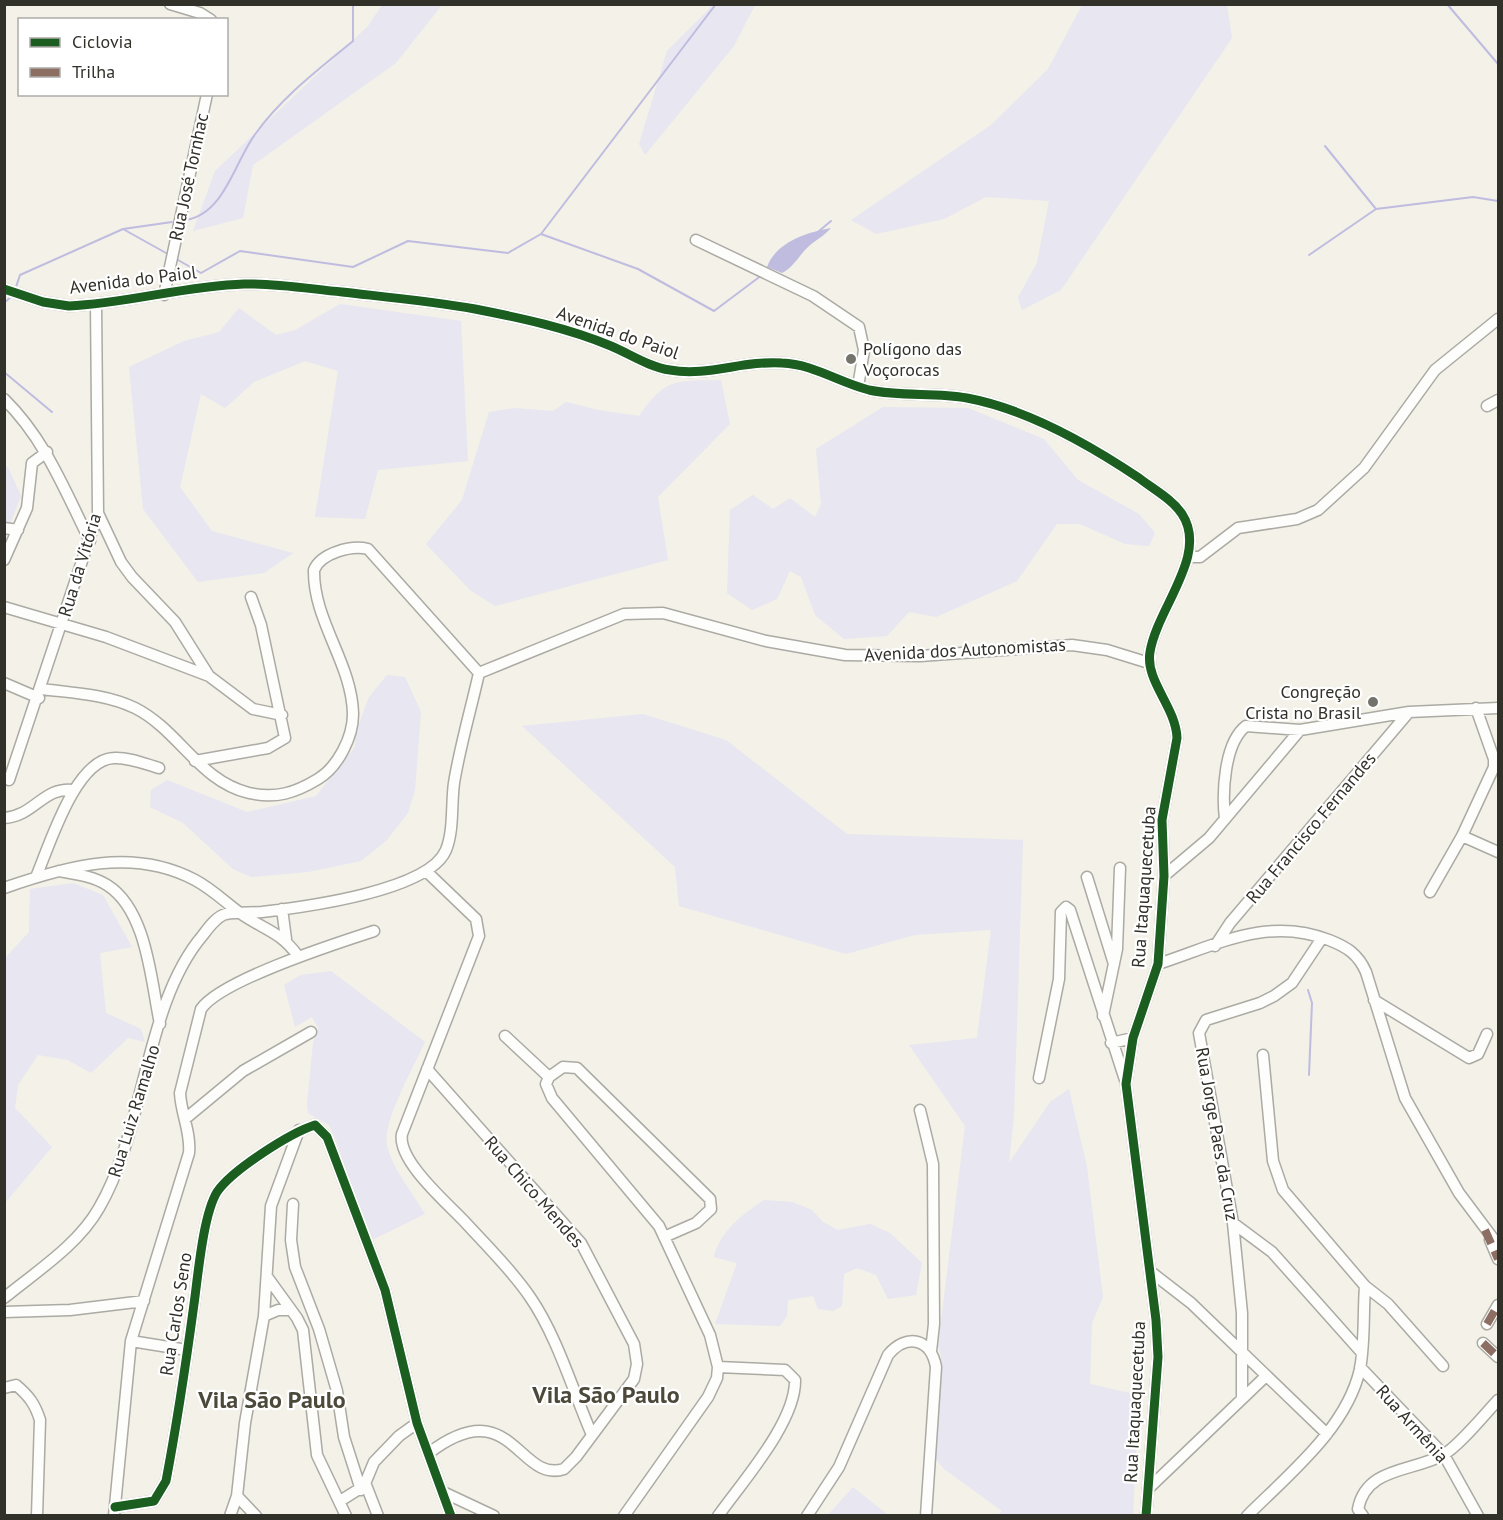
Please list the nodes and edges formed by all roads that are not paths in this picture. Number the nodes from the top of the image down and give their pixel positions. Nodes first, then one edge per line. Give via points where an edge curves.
1 (170, 4) edge
2 (208, 18) edge
3 (207, 96) edge
4 (696, 240) dead end
5 (4, 289) edge
6 (164, 295) junction
7 (96, 304) junction
8 (1498, 319) edge
9 (858, 387) junction
10 (4, 399) edge
11 (1498, 400) edge
12 (1487, 406) dead end
13 (47, 452) junction
14 (98, 513) junction
15 (4, 528) edge
16 (18, 530) junction
17 (90, 541) junction
18 (1189, 557) junction
19 (4, 560) edge
20 (251, 597) dead end
21 (4, 607) edge
22 (63, 624) junction
23 (1149, 663) junction
24 (479, 673) junction
25 (209, 676) junction
26 (4, 683) edge
27 (40, 693) junction
28 (1476, 708) junction
29 (1498, 708) edge
30 (1409, 712) junction
31 (282, 715) junction
32 (1300, 730) junction
33 (195, 761) junction
34 (159, 768) dead end
35 (9, 780) dead end
36 (74, 790) junction
37 (4, 818) edge
38 (1225, 819) junction
39 (1462, 836) junction
40 (1498, 852) edge
41 (1120, 868) dead end
42 (58, 871) junction
43 (427, 872) junction
44 (1087, 876) dead end
45 (1164, 876) junction
46 (36, 877) junction
47 (4, 888) edge
48 (1430, 892) dead end
49 (282, 909) junction
50 (242, 914) junction
51 (374, 930) dead end
52 (1323, 938) junction
53 (286, 939) junction
54 (1215, 945) junction
55 (298, 956) junction
56 (1114, 964) junction
57 (1158, 964) junction
58 (1374, 1000) junction
59 (1103, 1017) junction
60 (160, 1024) junction
61 (311, 1032) dead end
62 (1487, 1034) dead end
63 (505, 1036) dead end
64 (1133, 1038) junction
65 (1111, 1043) junction
66 (1263, 1054) dead end
67 (427, 1069) junction
68 (549, 1077) junction
69 (1040, 1078) dead end
70 (1126, 1084) junction
71 (920, 1110) dead end
72 (185, 1119) junction
73 (299, 1130) junction
74 (293, 1204) dead end
75 (1233, 1223) junction
76 (1485, 1230) junction
77 (664, 1237) junction
78 (1498, 1245) edge
79 (1498, 1259) edge
80 (1151, 1272) junction
81 (268, 1278) junction
82 (1365, 1286) junction
83 (4, 1298) edge
84 (144, 1301) junction
85 (1498, 1305) edge
86 (291, 1310) junction
87 (4, 1311) edge
88 (264, 1316) junction
89 (1487, 1324) dead end
90 (130, 1341) junction
91 (1483, 1343) dead end
92 (187, 1350) junction
93 (931, 1351) junction
94 (1241, 1352) junction
95 (1362, 1353) junction
96 (1498, 1357) edge
97 (1443, 1366) dead end
98 (718, 1367) junction
99 (1360, 1367) junction
100 (1266, 1376) junction
101 (10, 1387) edge
102 (1242, 1399) junction
103 (1498, 1400) edge
104 (417, 1423) junction
105 (1327, 1434) junction
106 (592, 1435) junction
107 (429, 1454) junction
108 (1444, 1455) junction
109 (363, 1487) junction
110 (1148, 1489) junction
111 (444, 1492) junction
112 (237, 1496) junction
113 (340, 1501) junction
114 (115, 1511) edge
115 (1358, 1513) edge
116 (37, 1515) edge
117 (230, 1515) edge
118 (256, 1515) edge
119 (346, 1515) edge
120 (378, 1515) edge
121 (451, 1515) edge
122 (494, 1515) edge
123 (624, 1515) edge
124 (718, 1515) edge
125 (807, 1515) edge
126 (926, 1515) edge
127 (1146, 1515) edge
128 (1247, 1515) edge
129 (1478, 1515) edge

1 - 2 street
3 - 6 street, Rua José Tornhac
4 - 9 street via 813,296 859,327 864,350
5 - 7 street, Avenida do Paiol via 55,305
6 - 7 street, Avenida do Paiol
6 - 9 street, Avenida do Paiol via 247,284 388,297 472,309 549,326 611,345 666,370 784,363
7 - 14 street, Rua da Vitória
8 - 18 street via 1435,370 1364,468 1318,510 1297,519 1238,528 1200,557
9 - 18 street, Avenida do Paiol via 904,395 969,398 1080,441 1178,508 1191,533
10 - 13 street via 26,420
11 - 12 street
13 - 16 street via 31,467 27,508
13 - 17 street
14 - 17 street, Rua da Vitória
14 - 25 street via 121,562 175,622
15 - 16 street
16 - 19 street
17 - 22 street, Rua da Vitória
18 - 23 street via 1162,613
20 - 31 street
21 - 22 street
22 - 25 street
22 - 27 street, Rua da Vitória
23 - 24 street, Avenida dos Autonomistas via 1107,650 1072,645 920,656 845,655 644,612 602,622
23 - 45 street, Rua Itaquaquecetuba via 1176,725 1175,756 1162,820
24 - 33 street via 368,549 338,552 316,565 314,578 320,610 346,672 353,714 346,747 322,777 282,796 260,796 231,788
24 - 43 street via 454,782 445,852
25 - 31 street via 253,710
26 - 27 street
27 - 33 street via 114,700 134,707 154,720
27 - 35 street, Rua da Vitória
28 - 29 street
28 - 30 street
28 - 39 street via 1494,768
30 - 32 street
30 - 54 street, Rua Francisco Fernandes
31 - 33 street via 282,742
32 - 38 street
32 - 38 street via 1252,724 1241,729 1224,781
34 - 36 street via 114,758 102,760 93,765
36 - 37 street via 50,792 23,813
36 - 46 street
38 - 45 street
39 - 40 street
39 - 48 street
41 - 56 street
42 - 46 street
42 - 50 street via 107,862 152,864 196,881
42 - 60 street, Rua Luiz Ramalho via 106,884 125,902 141,933
43 - 49 street via 403,884
43 - 67 street via 468,910 479,927 479,936
44 - 56 street
45 - 57 street, Rua Itaquaquecetuba
46 - 47 street
49 - 50 street
49 - 53 street
50 - 53 street
50 - 60 street, Rua Luiz Ramalho via 219,917 202,935 184,960
51 - 55 street
52 - 54 street via 1301,931 1268,930
52 - 58 street via 1355,954 1366,972
52 - 75 street, Rua Jorge Paes da Cruz via 1292,983 1260,1003 1206,1020 1199,1034
53 - 55 street
54 - 57 street
55 - 72 street via 206,1003 198,1017 182,1077 180,1099
56 - 59 street
57 - 64 street, Rua Itaquaquecetuba
58 - 62 street via 1469,1058 1478,1054
58 - 76 street via 1405,1098 1459,1193
59 - 65 street
59 - 69 street via 1070,910 1064,908 1060,912 1059,979
60 - 83 street, Rua Luiz Ramalho via 124,1150 99,1208 79,1235
61 - 72 street via 243,1071
63 - 68 street
64 - 65 street
64 - 70 street, Rua Itaquaquecetuba
65 - 70 street
66 - 82 street via 1277,1178 1291,1201
67 - 106 street via 402,1134 401,1147 531,1298
67 - 106 street, Rua Chico Mendes via 581,1243 634,1344 634,1379
68 - 77 street via 546,1084 552,1098 652,1217
68 - 77 street via 562,1067 577,1068 699,1186 712,1204 696,1223
70 - 80 street, Rua Itaquaquecetuba
71 - 93 street via 933,1164
72 - 84 street via 190,1134 189,1154
73 - 81 street via 271,1206
73 - 92 street, Rua Carlos Seno via 245,1167 218,1192 204,1238
73 - 104 street via 315,1125 327,1137 385,1290
74 - 109 street via 291,1240 295,1267 320,1329 337,1391 344,1437
75 - 94 street, Rua Jorge Paes da Cruz via 1242,1313
75 - 95 street via 1278,1258
76 - 78 street
76 - 79 street
77 - 98 street via 710,1335
80 - 94 street via 1191,1303
80 - 110 street, Rua Itaquaquecetuba via 1158,1357
81 - 86 street
81 - 88 street
82 - 95 street
82 - 97 street via 1388,1304
84 - 87 street via 70,1310
84 - 90 street
85 - 89 street
86 - 88 street
86 - 113 street via 303,1330 317,1455
88 - 112 street via 246,1412
90 - 92 street
90 - 114 street
91 - 96 street
92 - 114 street, Rua Carlos Seno via 163,1489 154,1501
93 - 125 street via 910,1341 888,1354 839,1467
93 - 126 street via 936,1367
94 - 100 street
94 - 102 street, Rua Jorge Paes da Cruz
95 - 99 street
98 - 123 street via 708,1397
98 - 124 street via 785,1370 795,1380 795,1390 780,1426
99 - 105 street
99 - 108 street, Rua Armênia
100 - 102 street
100 - 105 street
101 - 116 street via 33,1401 40,1420
102 - 110 street
103 - 108 street
104 - 107 street
104 - 109 street via 374,1462
105 - 128 street
106 - 107 street, Rua Chico Mendes via 568,1466 558,1471 535,1464 505,1438 478,1431 454,1436
107 - 111 street
108 - 115 street via 1375,1480 1360,1496
108 - 129 street, Rua Armênia
109 - 113 street
109 - 120 street
110 - 127 street, Rua Itaquaquecetuba
111 - 121 street
111 - 122 street
112 - 117 street
112 - 118 street
113 - 119 street

